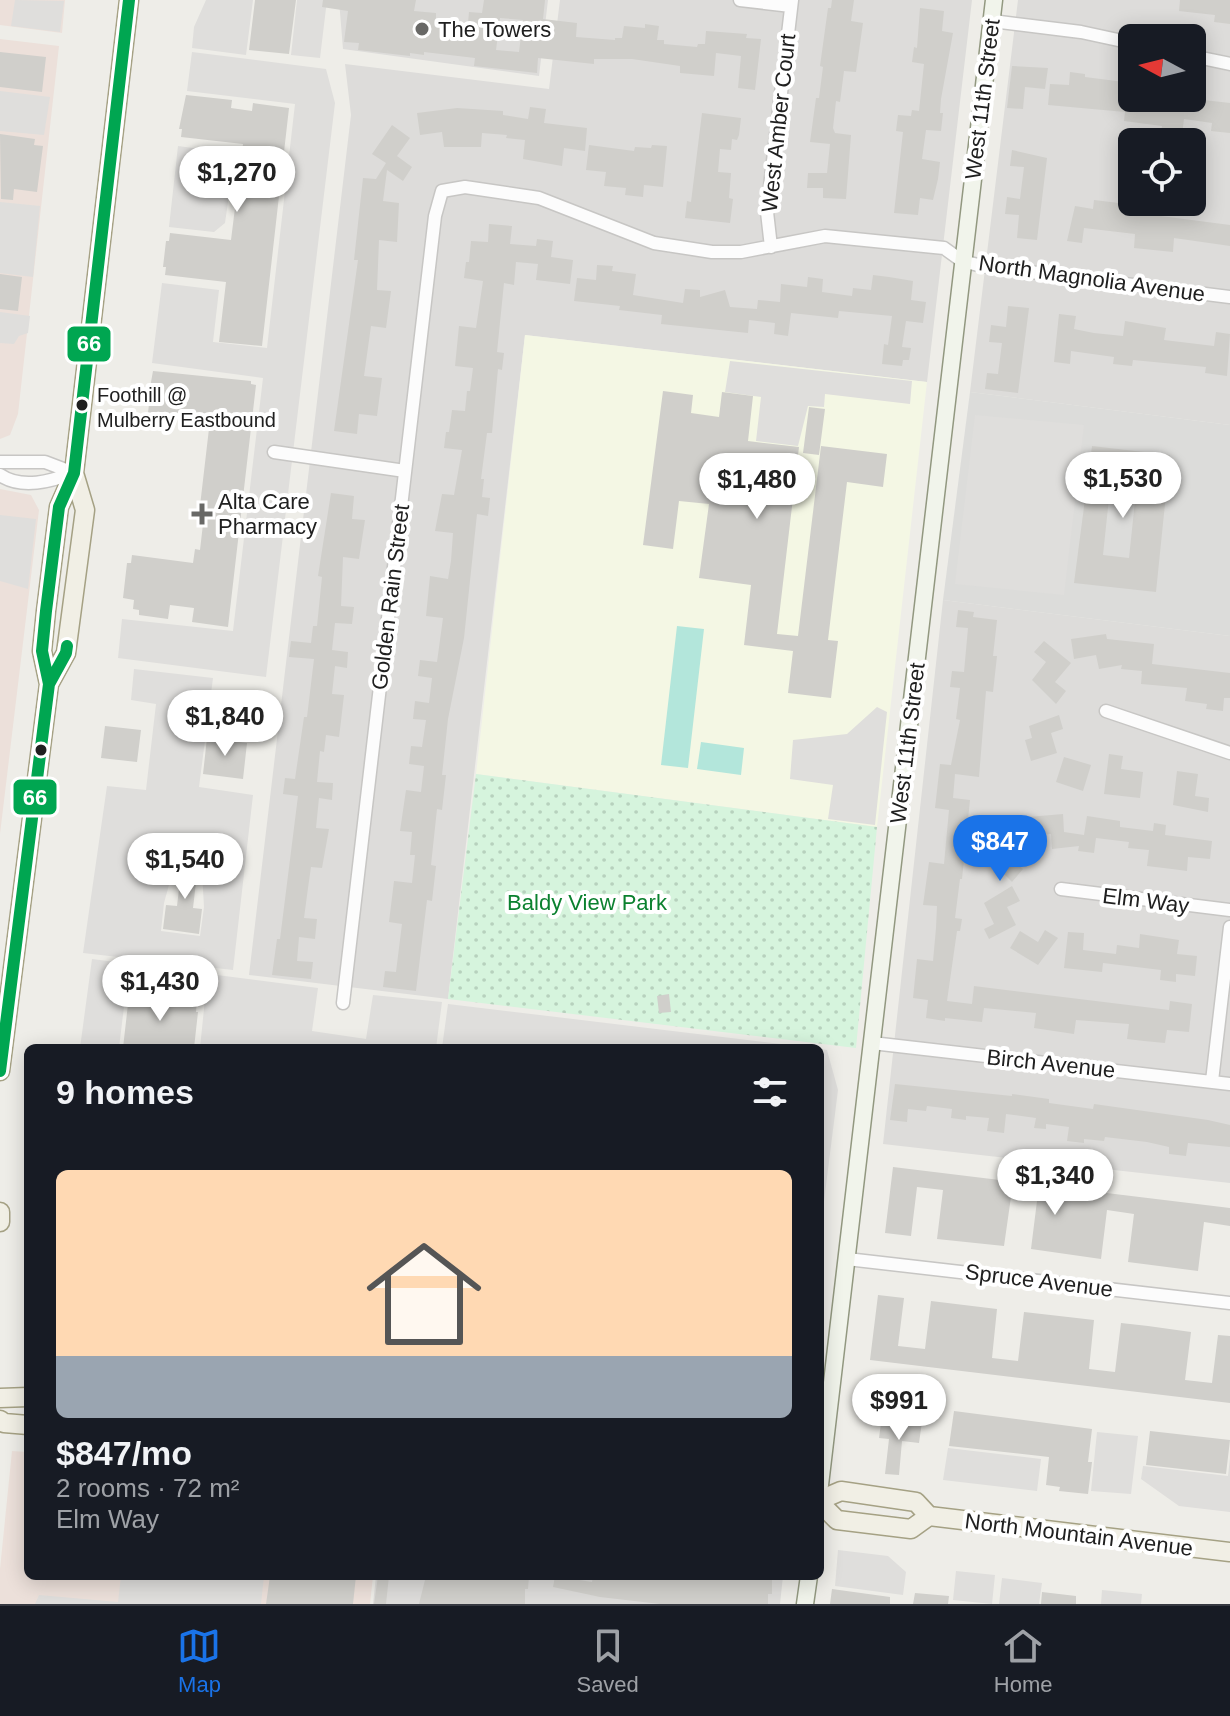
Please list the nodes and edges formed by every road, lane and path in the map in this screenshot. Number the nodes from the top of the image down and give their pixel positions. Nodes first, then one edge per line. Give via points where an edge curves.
1 (129, 0) edge
2 (740, 0) edge
3 (994, 0) edge
4 (791, 3) edge
5 (992, 21) junction
6 (1118, 40) edge
7 (1206, 59) edge
8 (1230, 64) edge
9 (442, 191) joint
10 (771, 247) junction
11 (962, 261) junction
12 (1230, 297) edge
13 (274, 452) dead end
14 (0, 462) edge
15 (405, 471) junction
16 (74, 473) junction
17 (0, 475) edge
18 (49, 684) junction
19 (1106, 711) dead end
20 (1230, 753) edge
21 (1061, 889) dead end
22 (1230, 910) edge
23 (1230, 927) edge
24 (343, 1003) dead end
25 (872, 1043) junction
26 (0, 1071) edge
27 (1212, 1081) junction
28 (1230, 1084) edge
29 (0, 1212) edge
30 (0, 1222) edge
31 (847, 1259) junction
32 (1230, 1303) edge
33 (24, 1397) edge
34 (0, 1398) edge
35 (0, 1420) edge
36 (24, 1425) edge
37 (824, 1452) edge
38 (824, 1500) edge
39 (824, 1506) edge
40 (929, 1516) junction
41 (1230, 1552) edge
42 (808, 1580) edge
43 (805, 1604) edge

1 - 16 main road
2 - 4 street
3 - 5 street, West 11th Street
4 - 10 street, West Amber Court via 767,212
5 - 6 street
5 - 11 street, West 11th Street
7 - 8 street
9 - 10 street, North Magnolia Avenue via 465,187 539,198 654,243 712,252
9 - 15 street, Golden Rain Street
10 - 11 street, North Magnolia Avenue via 825,236 864,238 944,248
11 - 12 street, North Magnolia Avenue
11 - 25 street, West 11th Street
13 - 15 street
14 - 16 street via 45,462
15 - 24 street, Golden Rain Street
16 - 17 street via 42,483
16 - 18 main road via 59,507 46,611 42,651
16 - 18 main road via 85,510 66,653
18 - 26 main road
19 - 20 street
21 - 22 street, Elm Way
23 - 27 street
25 - 27 street, Birch Avenue
25 - 31 street, West 11th Street
27 - 28 street, Birch Avenue
29 - 30 main road
31 - 32 street, Spruce Avenue
31 - 37 street, West 11th Street
33 - 34 main road
35 - 36 main road
38 - 40 main road, North Mountain Avenue via 841,1491 916,1502
39 - 40 main road, North Mountain Avenue via 837,1520 911,1529
40 - 41 main road, North Mountain Avenue
42 - 43 street

